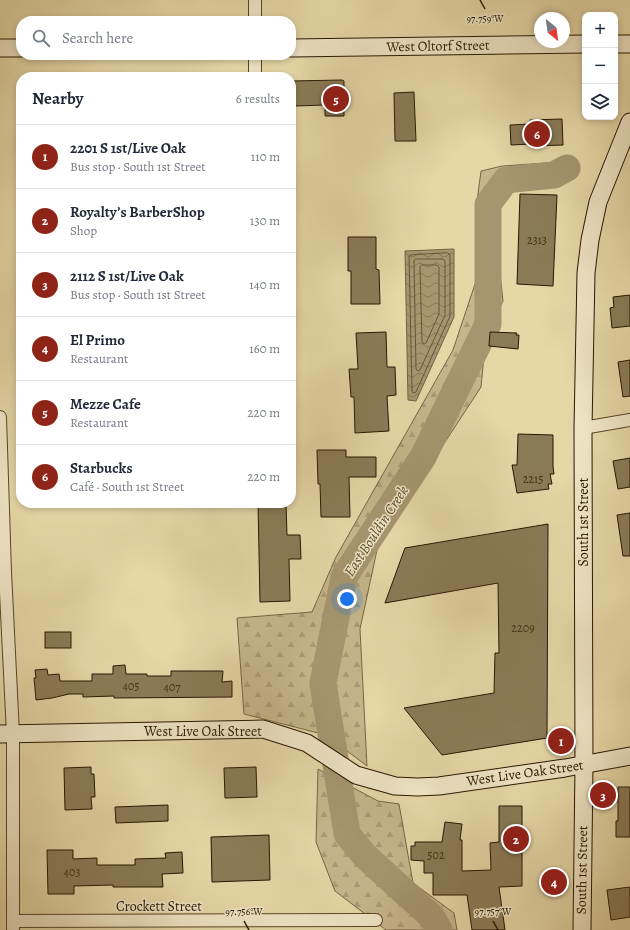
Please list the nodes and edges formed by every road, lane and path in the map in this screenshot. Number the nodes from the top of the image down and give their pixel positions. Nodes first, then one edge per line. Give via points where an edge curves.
1 (255, 0) edge
2 (255, 16) edge
3 (582, 44) edge
4 (618, 44) edge
5 (630, 44) edge
6 (0, 48) edge
7 (16, 48) edge
8 (296, 48) edge
9 (255, 60) edge
10 (255, 72) edge
11 (630, 122) edge
12 (0, 417) edge
13 (630, 420) edge
14 (583, 428) junction
15 (6, 734) edge
16 (630, 756) edge
17 (584, 765) junction
18 (376, 920) dead end
19 (13, 925) edge
20 (582, 930) edge

1 - 2 street
3 - 8 main road, West Oltorf Street
4 - 5 main road
6 - 7 main road
9 - 10 street
11 - 14 main road, South 1st Street via 598,202 590,240 586,273
12 - 15 street via 5,572
13 - 14 street
14 - 17 main road, South 1st Street
15 - 17 main road, West Live Oak Street via 263,729 307,743 356,775 396,786 439,786
15 - 19 street
16 - 17 main road, West Live Oak Street
17 - 20 main road, South 1st Street
18 - 19 street, Crockett Street

